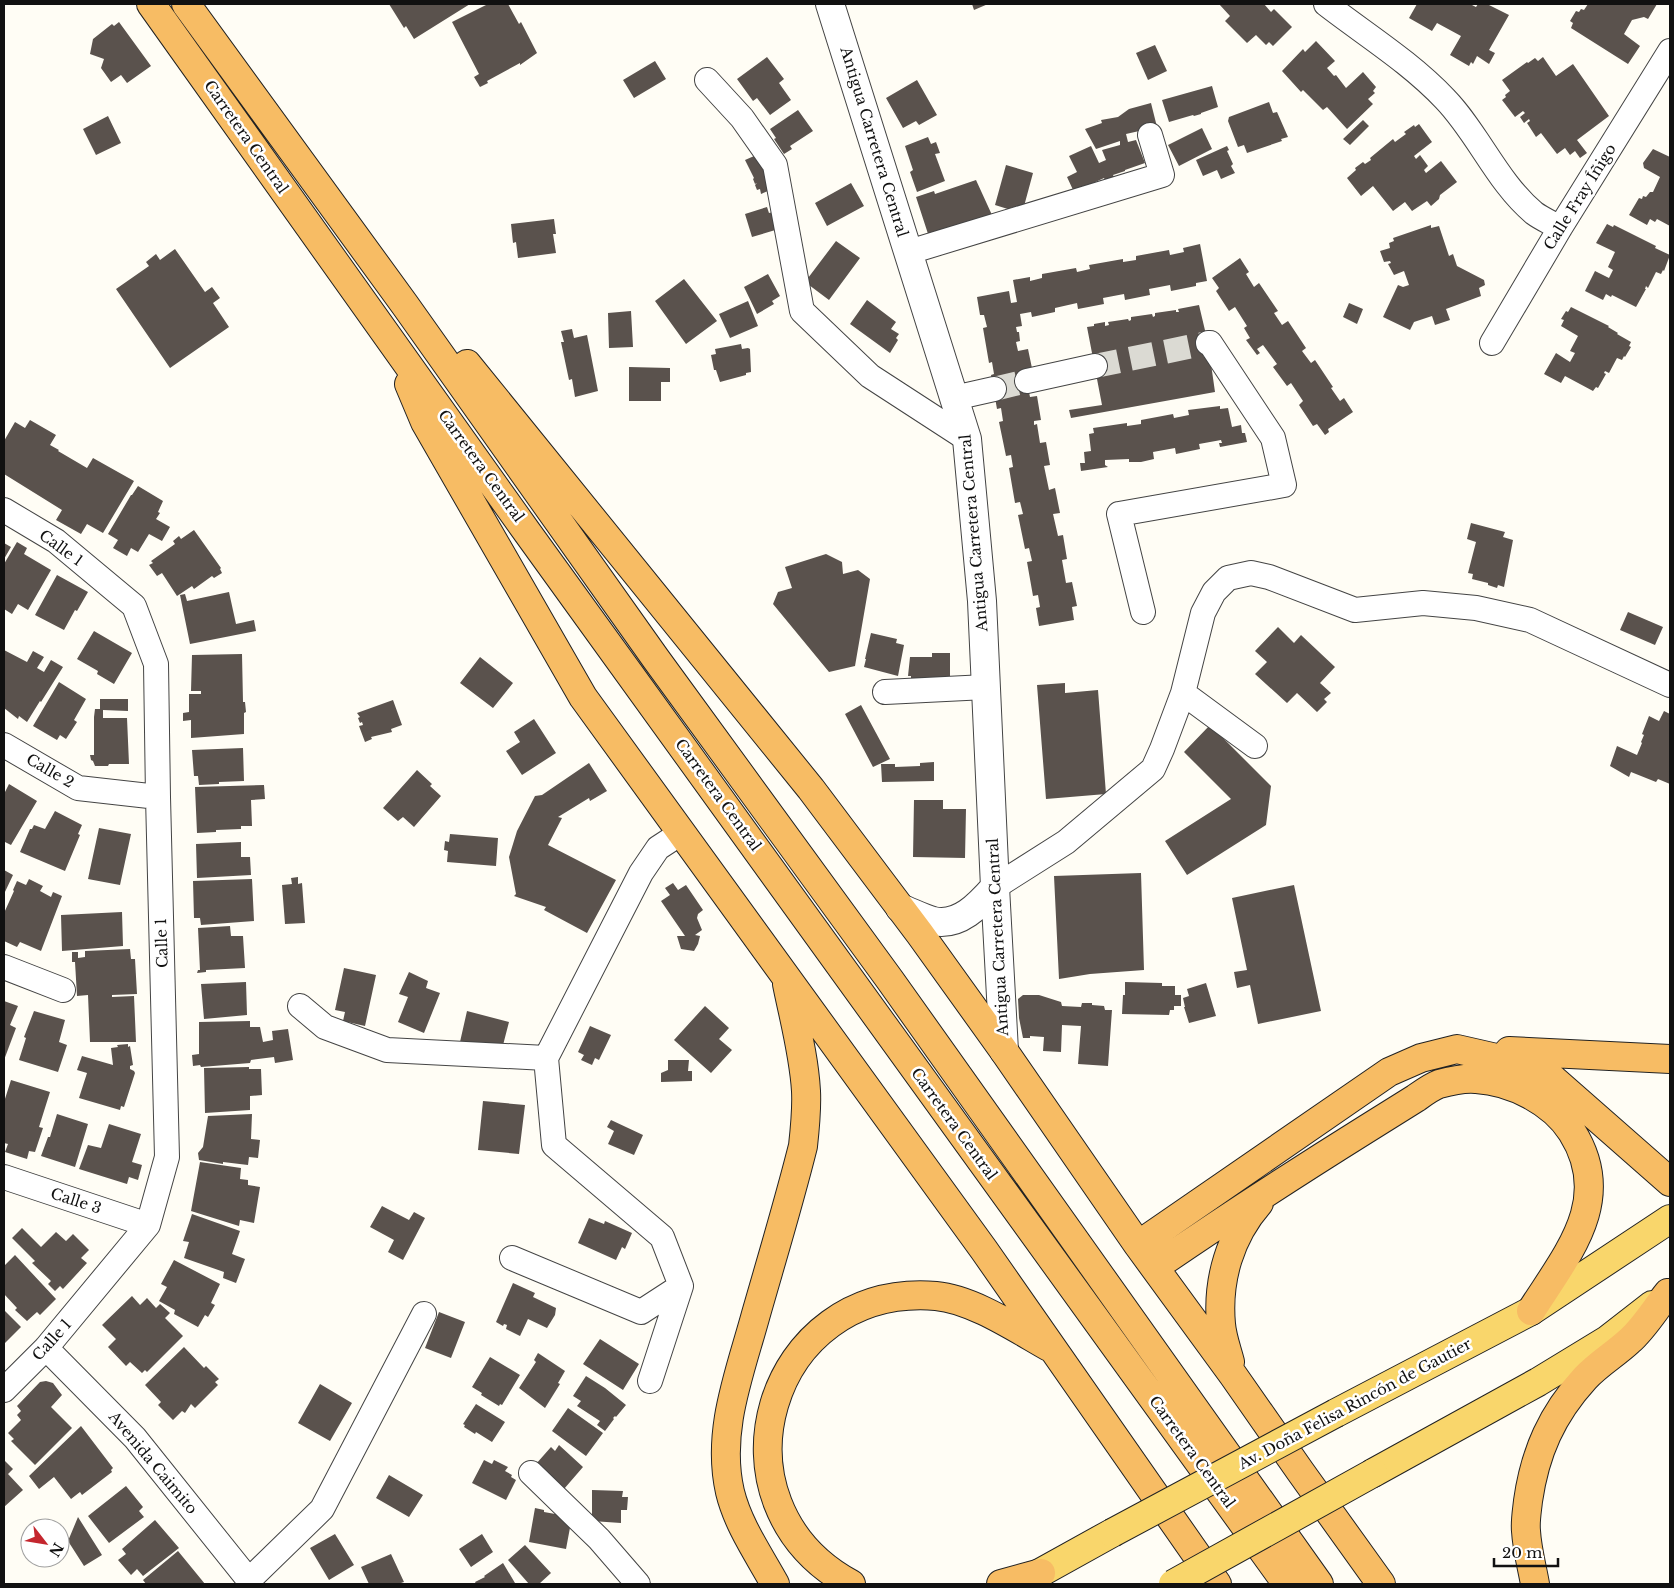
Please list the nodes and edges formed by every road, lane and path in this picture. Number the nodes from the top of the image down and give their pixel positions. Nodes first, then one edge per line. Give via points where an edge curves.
1 (151, 4) edge
2 (186, 4) edge
3 (830, 4) edge
4 (1326, 4) edge
5 (1670, 52) edge
6 (707, 80) dead end
7 (1150, 135) dead end
8 (1560, 228) junction
9 (909, 252) junction
10 (405, 305) junction
11 (390, 339) junction
12 (1208, 343) dead end
13 (1492, 343) dead end
14 (1094, 366) tunnel mouth
15 (1027, 381) tunnel mouth
16 (994, 389) tunnel mouth
17 (954, 398) junction
18 (967, 439) junction
19 (4, 510) edge
20 (1143, 612) dead end
21 (1670, 685) edge
22 (986, 687) junction
23 (885, 692) dead end
24 (1183, 693) junction
25 (4, 745) edge
26 (1255, 746) dead end
27 (158, 797) junction
28 (681, 833) junction
29 (995, 887) junction
30 (900, 908) junction
31 (4, 967) edge
32 (786, 975) junction
33 (63, 990) dead end
34 (300, 1006) dead end
35 (1457, 1048) junction
36 (1004, 1051) junction
37 (546, 1058) junction
38 (1670, 1058) edge
39 (4, 1177) edge
40 (1670, 1182) edge
41 (1274, 1186) junction
42 (1670, 1219) edge
43 (148, 1226) junction
44 (1138, 1244) junction
45 (512, 1258) dead end
46 (1155, 1267) junction
47 (681, 1286) junction
48 (1669, 1292) edge
49 (1531, 1311) junction
50 (424, 1314) dead end
51 (46, 1348) junction
52 (1054, 1350) junction
53 (1233, 1376) junction
54 (650, 1381) dead end
55 (4, 1390) edge
56 (531, 1473) dead end
57 (1031, 1578) edge
58 (251, 1582) edge
59 (638, 1584) edge
60 (775, 1584) edge
61 (851, 1584) edge
62 (1001, 1584) edge
63 (1173, 1584) edge
64 (1218, 1584) edge
65 (1287, 1584) edge
66 (1319, 1584) edge
67 (1381, 1584) edge
68 (1535, 1584) edge

1 - 11 highway, Carretera Central
2 - 10 highway, Carretera Central
3 - 9 street, Antigua Carretera Central
4 - 8 street via 1400,58 1446,99 1511,189 1535,213
5 - 8 street, Calle Fray Íñigo
6 - 18 street via 742,118 775,165 802,311 870,376
7 - 9 street via 1162,175
8 - 13 street, Calle Fray Íñigo
9 - 17 street, Antigua Carretera Central
10 - 30 highway via 460,355 805,781
10 - 66 highway, Carretera Central
11 - 28 highway via 425,422 583,697
11 - 65 highway, Carretera Central
12 - 20 street via 1273,438 1284,485 1119,514
14 - 15 street
16 - 17 street
17 - 18 street, Antigua Carretera Central
18 - 22 street, Antigua Carretera Central via 982,601
19 - 27 street, Calle 1 via 56,541 134,606 156,664
21 - 24 street via 1530,620 1476,608 1423,603 1355,610 1251,573 1228,578 1214,592 1203,613
22 - 23 street
22 - 29 street, Antigua Carretera Central
24 - 26 street
24 - 29 street via 1153,769 1066,842
25 - 27 street, Calle 2 via 78,788
27 - 43 street, Calle 1 via 167,1157
28 - 32 highway
28 - 37 street via 658,848 641,873
29 - 30 street via 978,906 960,918 945,922 932,921
29 - 36 street, Antigua Carretera Central
30 - 36 highway
31 - 33 street
32 - 52 highway
32 - 60 highway via 805,1074 803,1146 736,1387 725,1442 727,1475 739,1519
34 - 37 street via 325,1027 387,1050
35 - 38 highway
35 - 40 highway via 1539,1070
35 - 44 highway via 1421,1058 1390,1072
36 - 44 highway
37 - 47 street via 554,1145 662,1237
39 - 43 street, Calle 3
41 - 46 highway
41 - 49 highway via 1437,1085 1474,1078 1516,1089 1542,1102 1566,1122 1581,1146 1588,1170 1589,1203 1582,1227
41 - 53 highway via 1248,1216 1234,1242 1222,1278 1221,1326
42 - 49 main road, Av. Doña Felisa Rincón de Gautier
43 - 51 street, Calle 1
44 - 46 highway
45 - 47 street via 641,1312
46 - 53 highway
47 - 54 street
48 - 63 main road, bridge via 1607,1340 1538,1382
48 - 68 highway via 1630,1341 1586,1377 1552,1423 1542,1443 1534,1465 1526,1531
49 - 57 main road, Av. Doña Felisa Rincón de Gautier, bridge
50 - 58 street via 322,1509
51 - 55 street, Calle 1
51 - 58 street, Avenida Caimito via 135,1438
52 - 61 highway via 988,1314 936,1296 892,1298 856,1308 812,1340 788,1373 776,1400 768,1434 769,1472 783,1519 795,1538 812,1557
52 - 64 highway
53 - 67 highway
56 - 59 street
57 - 62 highway

